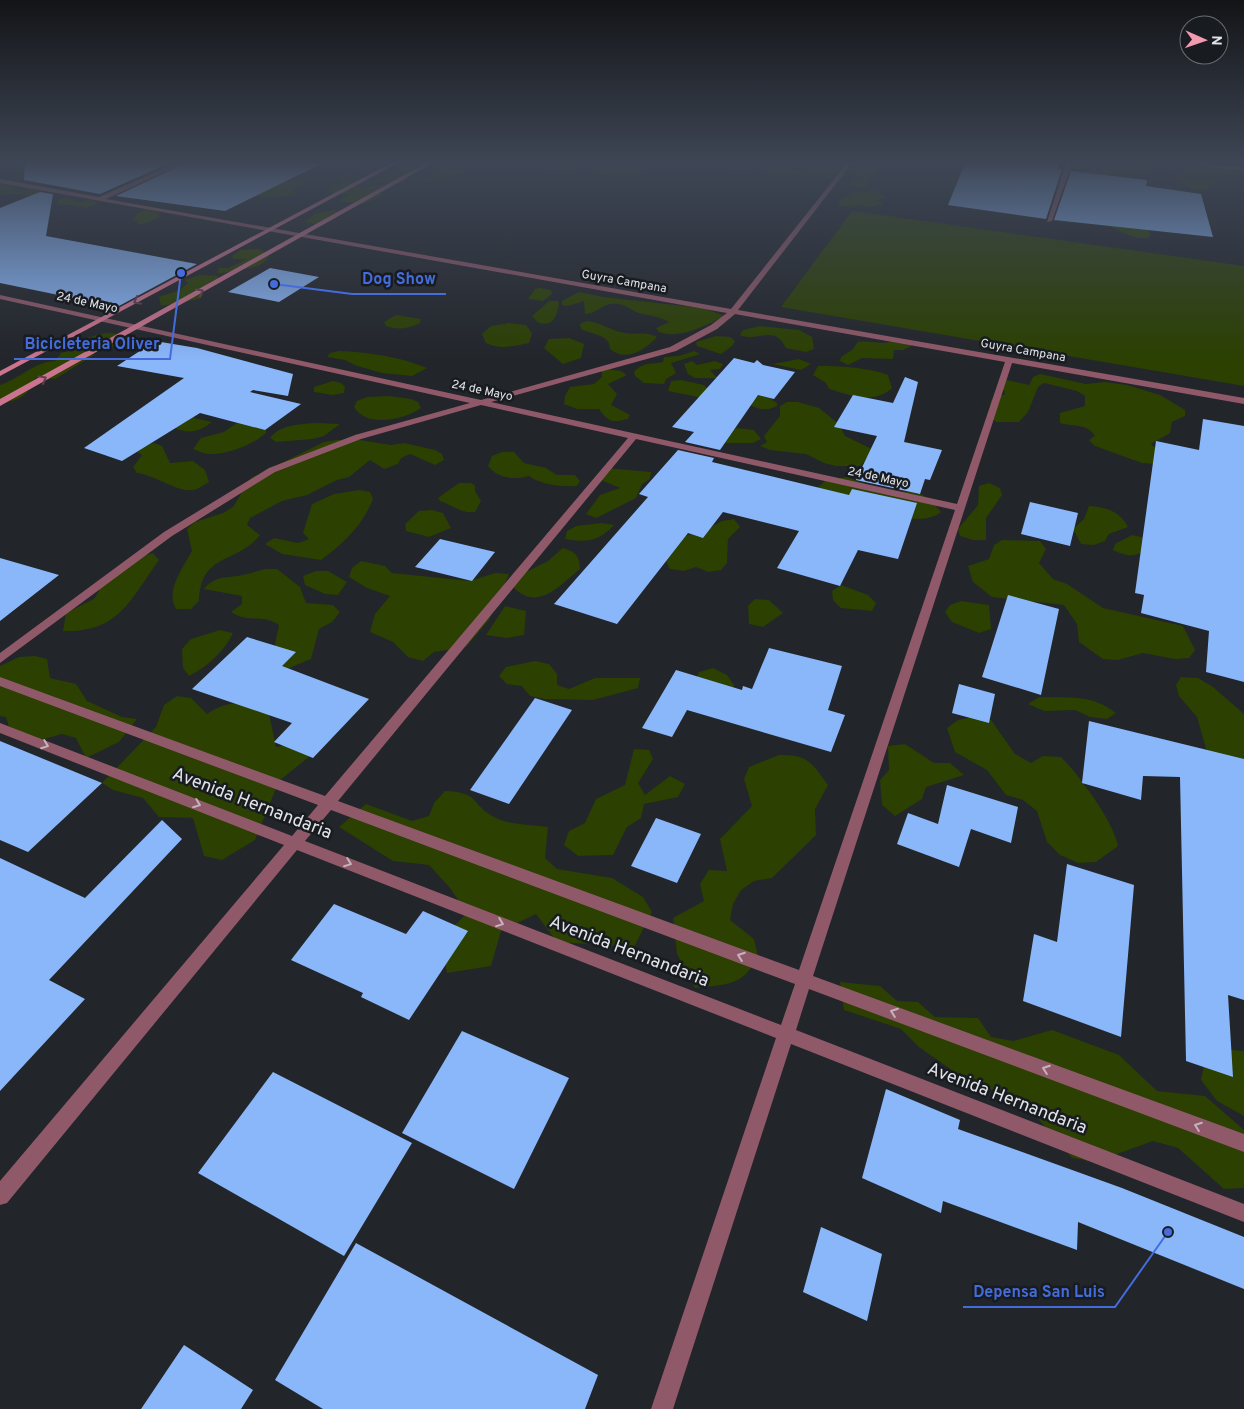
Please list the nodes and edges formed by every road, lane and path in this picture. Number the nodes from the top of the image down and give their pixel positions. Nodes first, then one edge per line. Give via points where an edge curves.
1 (257, 229) edge
2 (273, 229) edge
3 (313, 229) edge
4 (799, 229) edge
5 (269, 231) junction
6 (300, 236) junction
7 (0, 297) edge
8 (733, 312) junction
9 (103, 319) junction
10 (137, 326) junction
11 (1009, 360) junction
12 (0, 374) edge
13 (1244, 402) edge
14 (0, 403) edge
15 (480, 404) junction
16 (633, 437) junction
17 (960, 508) junction
18 (0, 659) edge
19 (0, 681) edge
20 (0, 728) edge
21 (328, 802) junction
22 (294, 842) junction
23 (803, 978) junction
24 (784, 1034) junction
25 (1244, 1143) edge
26 (0, 1196) edge
27 (1244, 1213) edge
28 (662, 1409) edge

1 - 5 street, Guyra Campana
2 - 5 street
3 - 6 street
4 - 8 street
5 - 6 street, Guyra Campana
5 -> 9 street
6 - 8 street, Guyra Campana
10 -> 6 street
7 - 9 street, 24 de Mayo
8 - 11 street, Guyra Campana
8 - 15 street via 714,327 673,349
9 - 10 street, 24 de Mayo
9 - 12 street
14 -> 10 street
10 - 15 street, 24 de Mayo
11 - 13 street, Guyra Campana
11 - 17 street
15 - 16 street, 24 de Mayo
15 - 18 street via 358,436 272,470 168,534
16 - 17 street, 24 de Mayo
16 - 21 street
17 - 23 street
19 - 21 street, Avenida Hernandaria
20 -> 22 street, Avenida Hernandaria
21 - 22 street
23 -> 21 street, Avenida Hernandaria
22 -> 24 street, Avenida Hernandaria
22 - 26 street
23 - 24 street
25 -> 23 street, Avenida Hernandaria
24 - 27 street, Avenida Hernandaria
24 - 28 street

